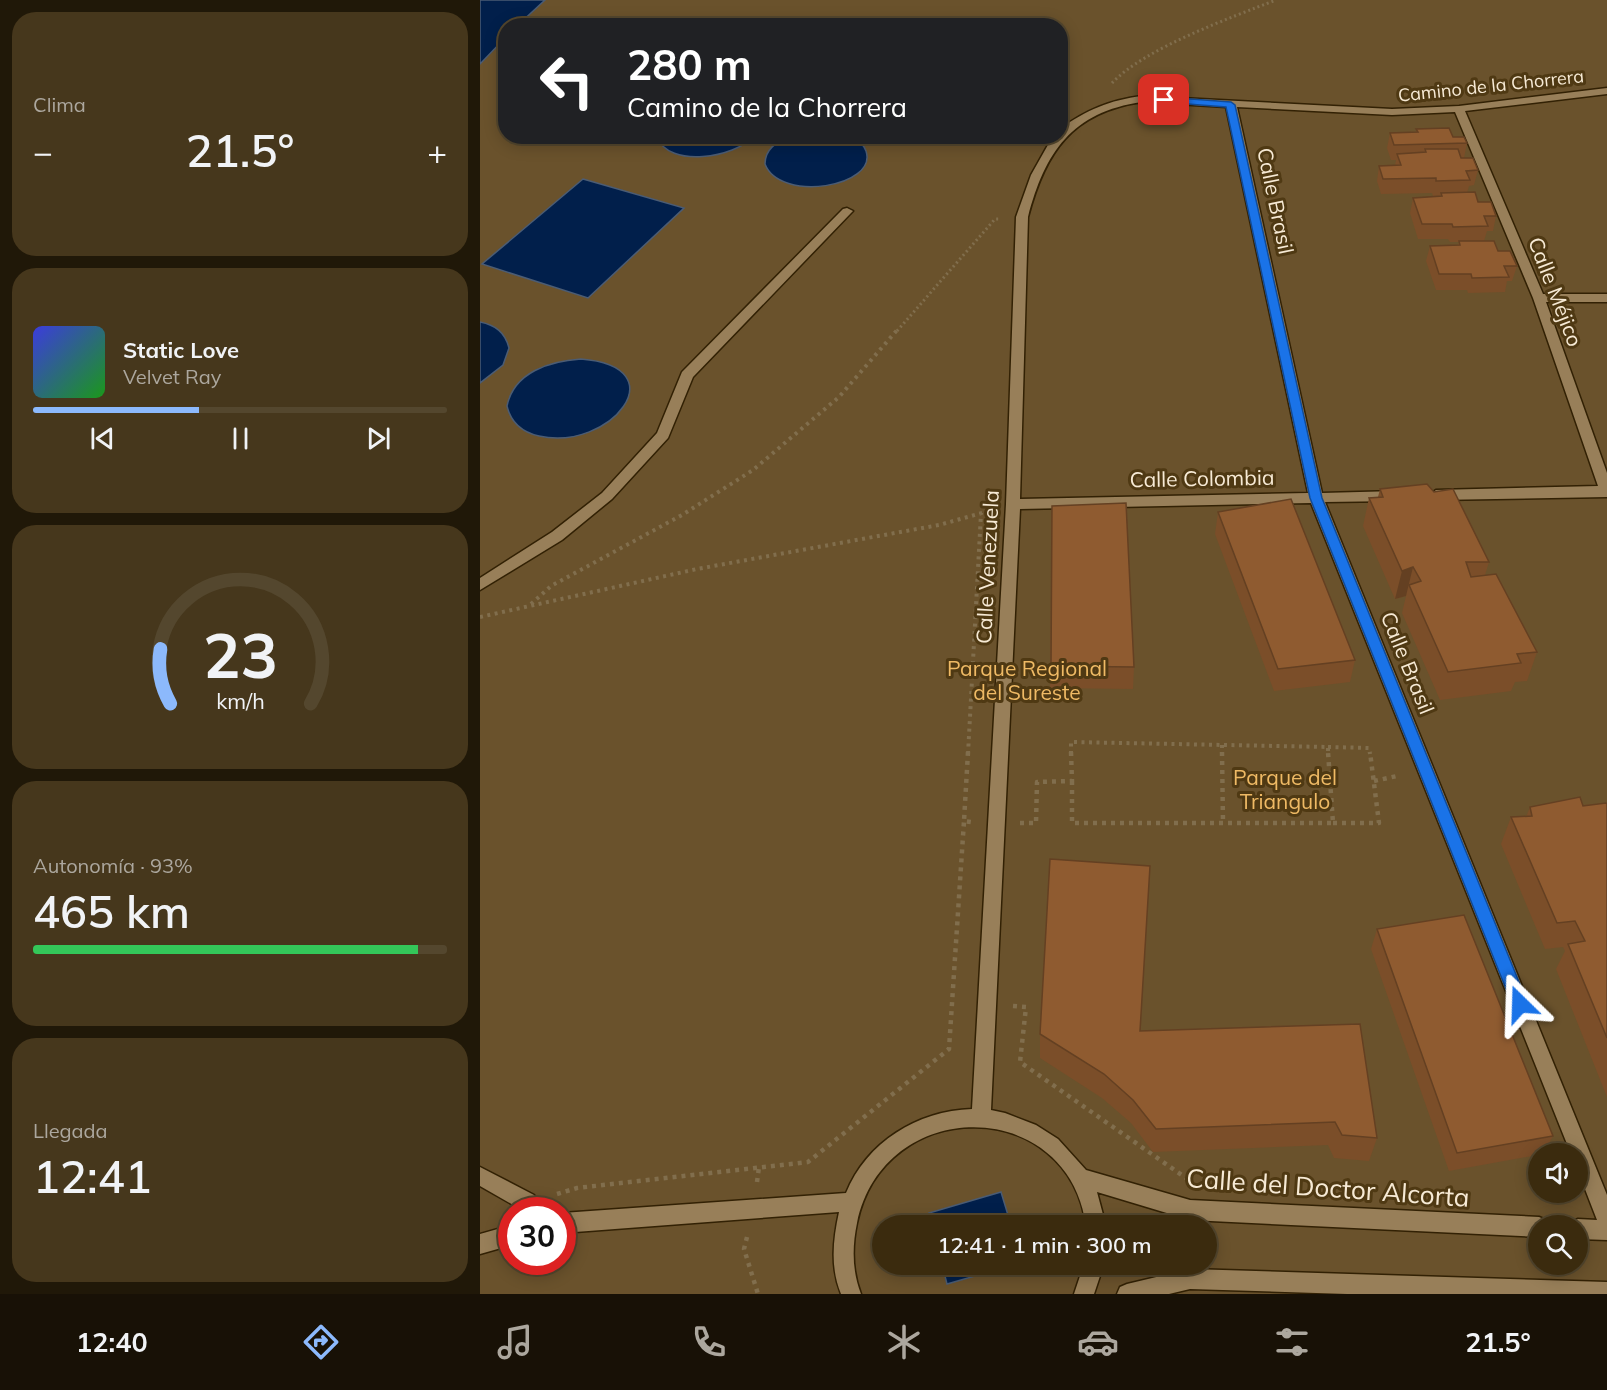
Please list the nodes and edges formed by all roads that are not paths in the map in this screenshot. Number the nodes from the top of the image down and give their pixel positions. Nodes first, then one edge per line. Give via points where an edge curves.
1 (1607, 91) edge
2 (1126, 100) joint
3 (1231, 105) junction
4 (1460, 109) junction
5 (1068, 130) edge
6 (1055, 144) edge
7 (848, 211) dead end
8 (1539, 298) junction
9 (1607, 298) edge
10 (1607, 491) edge
11 (1316, 498) junction
12 (1013, 504) junction
13 (480, 585) edge
14 (981, 1116) junction
15 (480, 1176) edge
16 (1082, 1178) junction
17 (516, 1197) edge
18 (850, 1202) junction
19 (1093, 1215) edge
20 (1607, 1219) edge
21 (576, 1222) edge
22 (1528, 1226) edge
23 (1588, 1229) edge
24 (1607, 1230) edge
25 (1090, 1275) edge
26 (1607, 1292) edge
27 (851, 1294) edge
28 (1084, 1294) edge
29 (1127, 1294) edge

1 - 4 street, Camino de la Chorrera
2 - 3 street, Camino de la Chorrera
2 - 5 street, Calle Venezuela via 1095,109
3 - 4 street, Camino de la Chorrera via 1392,112
3 - 11 street, Calle Brasil
4 - 8 street, Calle Méjico
6 - 12 street, Calle Venezuela via 1040,166 1022,218
7 - 13 street via 687,375 663,435 607,496 557,536
8 - 9 street
8 - 10 street, Calle Méjico
10 - 11 street, Calle Colombia
11 - 12 street, Calle Colombia
11 - 20 street, Calle Brasil
12 - 14 street, Calle Venezuela
14 - 16 street via 1013,1122 1056,1147
14 - 18 street via 934,1122 899,1139 867,1170
15 - 17 street
16 - 19 street
16 - 22 street, Calle del Doctor Alcorta via 1190,1210
18 - 21 street
18 - 27 street via 842,1248
23 - 24 street
25 - 28 street
26 - 29 street via 1190,1279

